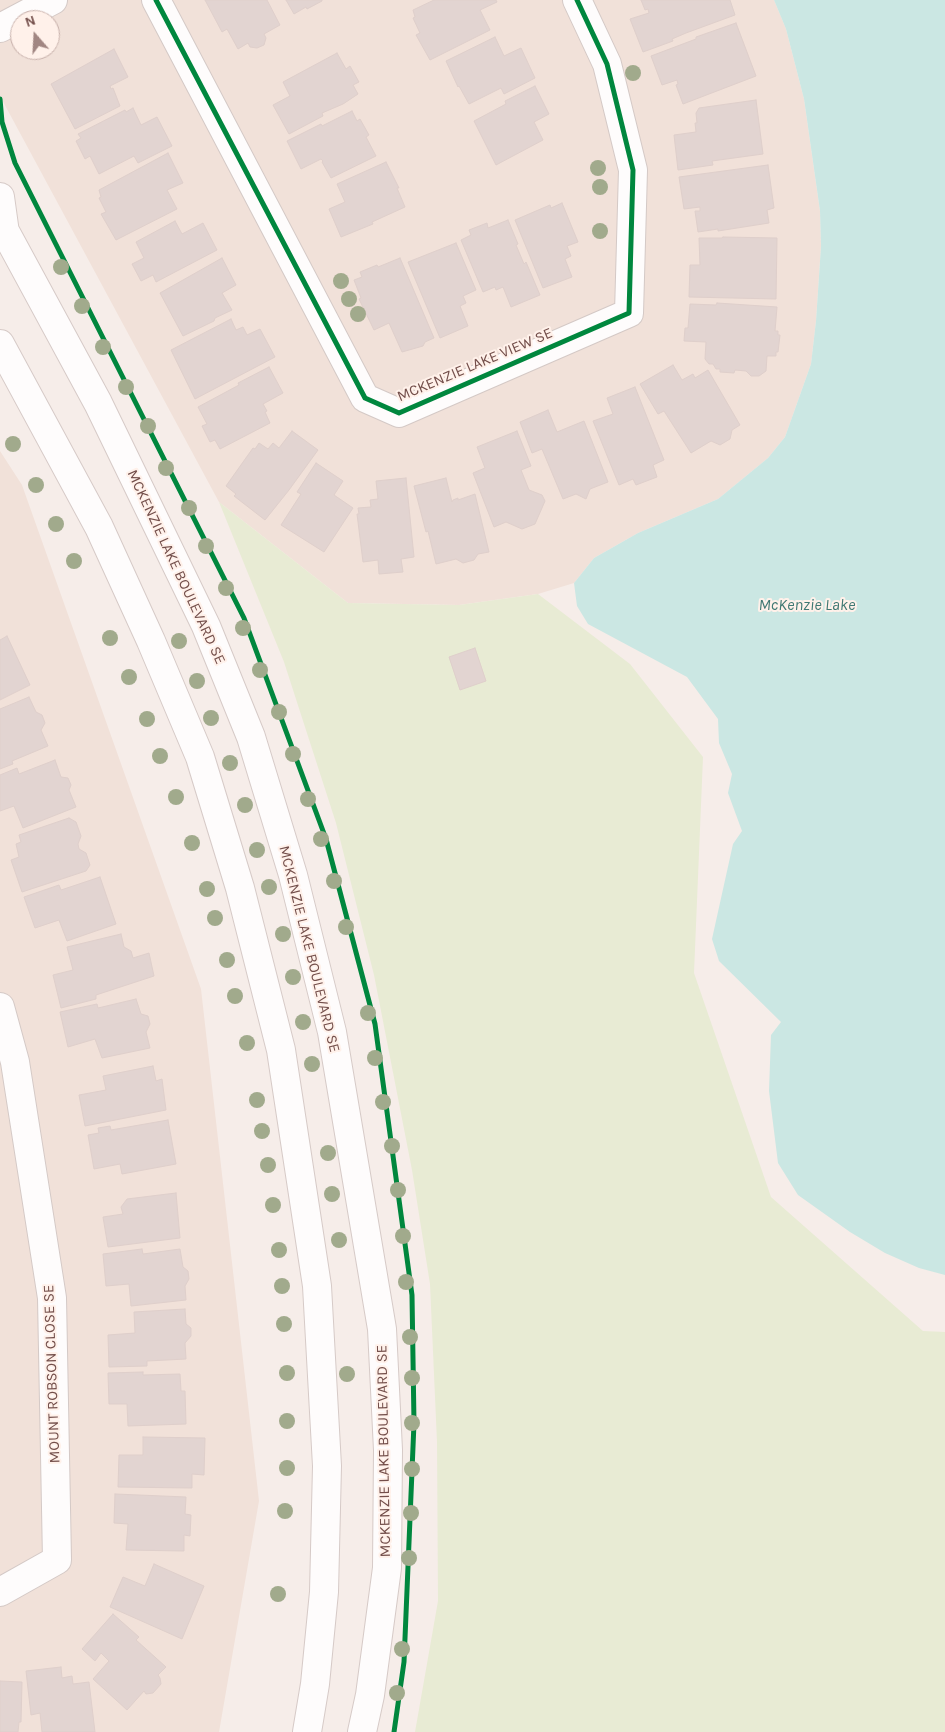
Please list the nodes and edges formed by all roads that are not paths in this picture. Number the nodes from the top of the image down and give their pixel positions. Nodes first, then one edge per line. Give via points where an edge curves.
1 (54, 0) edge
2 (156, 0) edge
3 (577, 0) edge
4 (0, 28) edge
5 (0, 197) edge
6 (3, 228) edge
7 (0, 344) edge
8 (0, 1008) edge
9 (0, 1592) edge
10 (307, 1732) edge
11 (362, 1732) edge

1 - 4 main road
2 - 3 main road, MCKENZIE LAKE VIEW SE via 365,398 399,413 629,313 633,170 607,64
5 - 6 main road
6 - 11 main road, MCKENZIE LAKE BOULEVARD SE via 98,403 206,626 257,756 293,876 332,1032 382,1329 388,1450 387,1568
7 - 10 main road via 100,527 200,756 240,888 280,1050 317,1286 327,1466 324,1592
8 - 9 main road, MOUNT ROBSON CLOSE SE via 15,1062 52,1298 57,1560

